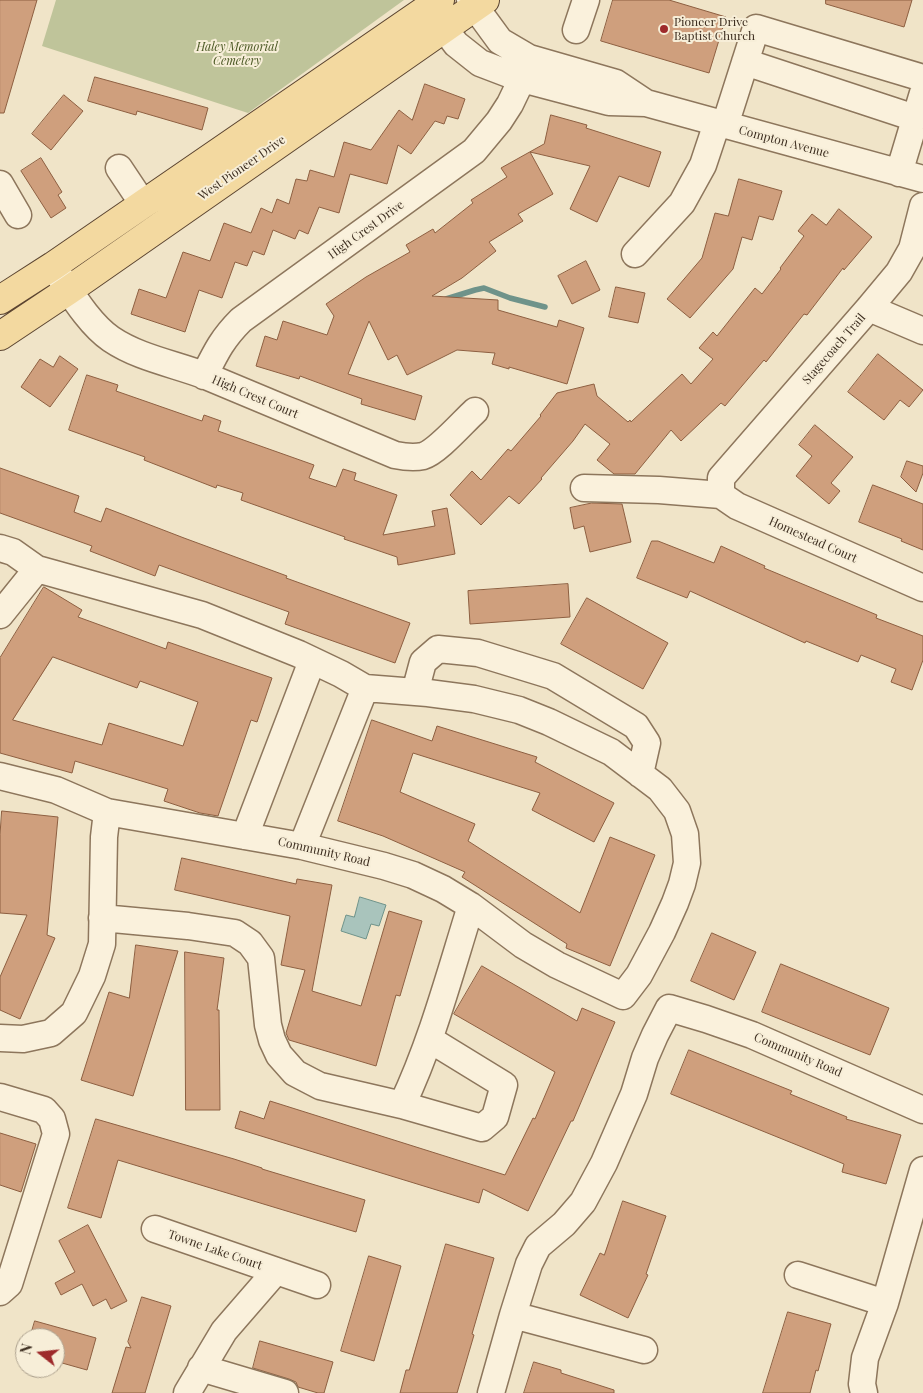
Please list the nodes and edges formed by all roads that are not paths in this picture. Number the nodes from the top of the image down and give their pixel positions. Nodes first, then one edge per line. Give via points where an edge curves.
1 (586, 0) edge
2 (476, 2) edge
3 (438, 12) edge
4 (576, 30) dead end
5 (745, 62) junction
6 (923, 78) edge
7 (522, 79) junction
8 (923, 93) edge
9 (646, 103) junction
10 (915, 118) junction
11 (721, 124) junction
12 (119, 168) dead end
13 (911, 176) edge
14 (0, 184) edge
15 (143, 204) junction
16 (923, 206) edge
17 (18, 215) dead end
18 (635, 254) dead end
19 (53, 266) junction
20 (69, 290) junction
21 (0, 300) edge
22 (869, 308) junction
23 (923, 331) edge
24 (0, 336) edge
25 (204, 376) junction
26 (475, 411) dead end
27 (721, 486) junction
28 (584, 488) dead end
29 (0, 548) edge
30 (37, 569) junction
31 (923, 588) edge
32 (0, 615) edge
33 (312, 660) junction
34 (365, 688) junction
35 (416, 692) junction
36 (640, 774) junction
37 (0, 776) edge
38 (107, 812) junction
39 (245, 836) junction
40 (302, 846) junction
41 (471, 906) junction
42 (102, 918) junction
43 (0, 1038) edge
44 (429, 1039) junction
45 (0, 1098) edge
46 (402, 1105) junction
47 (923, 1110) edge
48 (921, 1184) edge
49 (154, 1229) dead end
50 (276, 1271) junction
51 (798, 1274) dead end
52 (317, 1285) dead end
53 (0, 1292) edge
54 (885, 1303) junction
55 (513, 1315) junction
56 (644, 1350) dead end
57 (201, 1368) junction
58 (187, 1393) edge
59 (285, 1393) edge
60 (491, 1393) edge
61 (864, 1393) edge

1 - 4 street
2 - 3 main road, West Pioneer Drive
2 - 9 street, Compton Avenue via 500,41 530,58 616,83
3 - 7 street, Compton Avenue via 461,50 480,63
3 - 15 main road, West Pioneer Drive
3 - 20 main road, West Pioneer Drive via 278,143
5 - 6 street via 756,28
5 - 10 street
5 - 11 street
7 - 9 street, Compton Avenue via 609,102
7 - 25 street, High Crest Drive via 499,122 474,151 241,320 219,345
8 - 10 street
9 - 11 street, Compton Avenue
10 - 13 street
11 - 13 street, Compton Avenue
11 - 18 street via 682,203
12 - 15 street
14 - 17 street
15 - 19 main road, West Pioneer Drive
16 - 22 street, Stagecoach Trail via 912,249 899,272
19 - 20 street, High Crest Court
19 - 21 main road, West Pioneer Drive
20 - 24 main road, West Pioneer Drive
20 - 25 street, High Crest Court via 110,338
22 - 23 street
22 - 27 street, Stagecoach Trail
25 - 26 street, High Crest Court via 395,456 412,458 426,455
27 - 28 street via 659,490
27 - 31 street, Homestead Court via 737,506
29 - 30 street via 13,552
30 - 32 street
30 - 33 street via 202,615
33 - 34 street
33 - 39 street
34 - 35 street
34 - 40 street
35 - 36 street via 474,699 518,710 611,752
35 - 36 street via 423,662 438,649 478,653 553,676 636,726 648,743
36 - 41 street, Community Road via 660,790 676,811 685,834 687,863 678,897 662,932 639,976 622,996 522,945
37 - 38 street, Community Road via 56,790
38 - 39 street, Community Road
38 - 42 street
39 - 40 street, Community Road
40 - 41 street, Community Road via 413,876
41 - 44 street
42 - 43 street via 102,944 92,976 74,1013 51,1033 23,1039
42 - 46 street via 235,933 250,943 261,958 272,1040 279,1055 295,1073 320,1086
44 - 46 street
44 - 46 street via 504,1085 495,1117 482,1128
45 - 53 street via 44,1110 52,1119 56,1134 9,1284
47 - 55 street, Community Road via 752,1035 669,1008 596,1178 583,1202 538,1246
48 - 54 street
49 - 50 street, Towne Lake Court
50 - 52 street, Towne Lake Court
50 - 57 street, Towne Lake Court via 224,1331
51 - 54 street
54 - 61 street via 865,1358
55 - 56 street
55 - 60 street
57 - 58 street, Towne Lake Court
57 - 59 street

